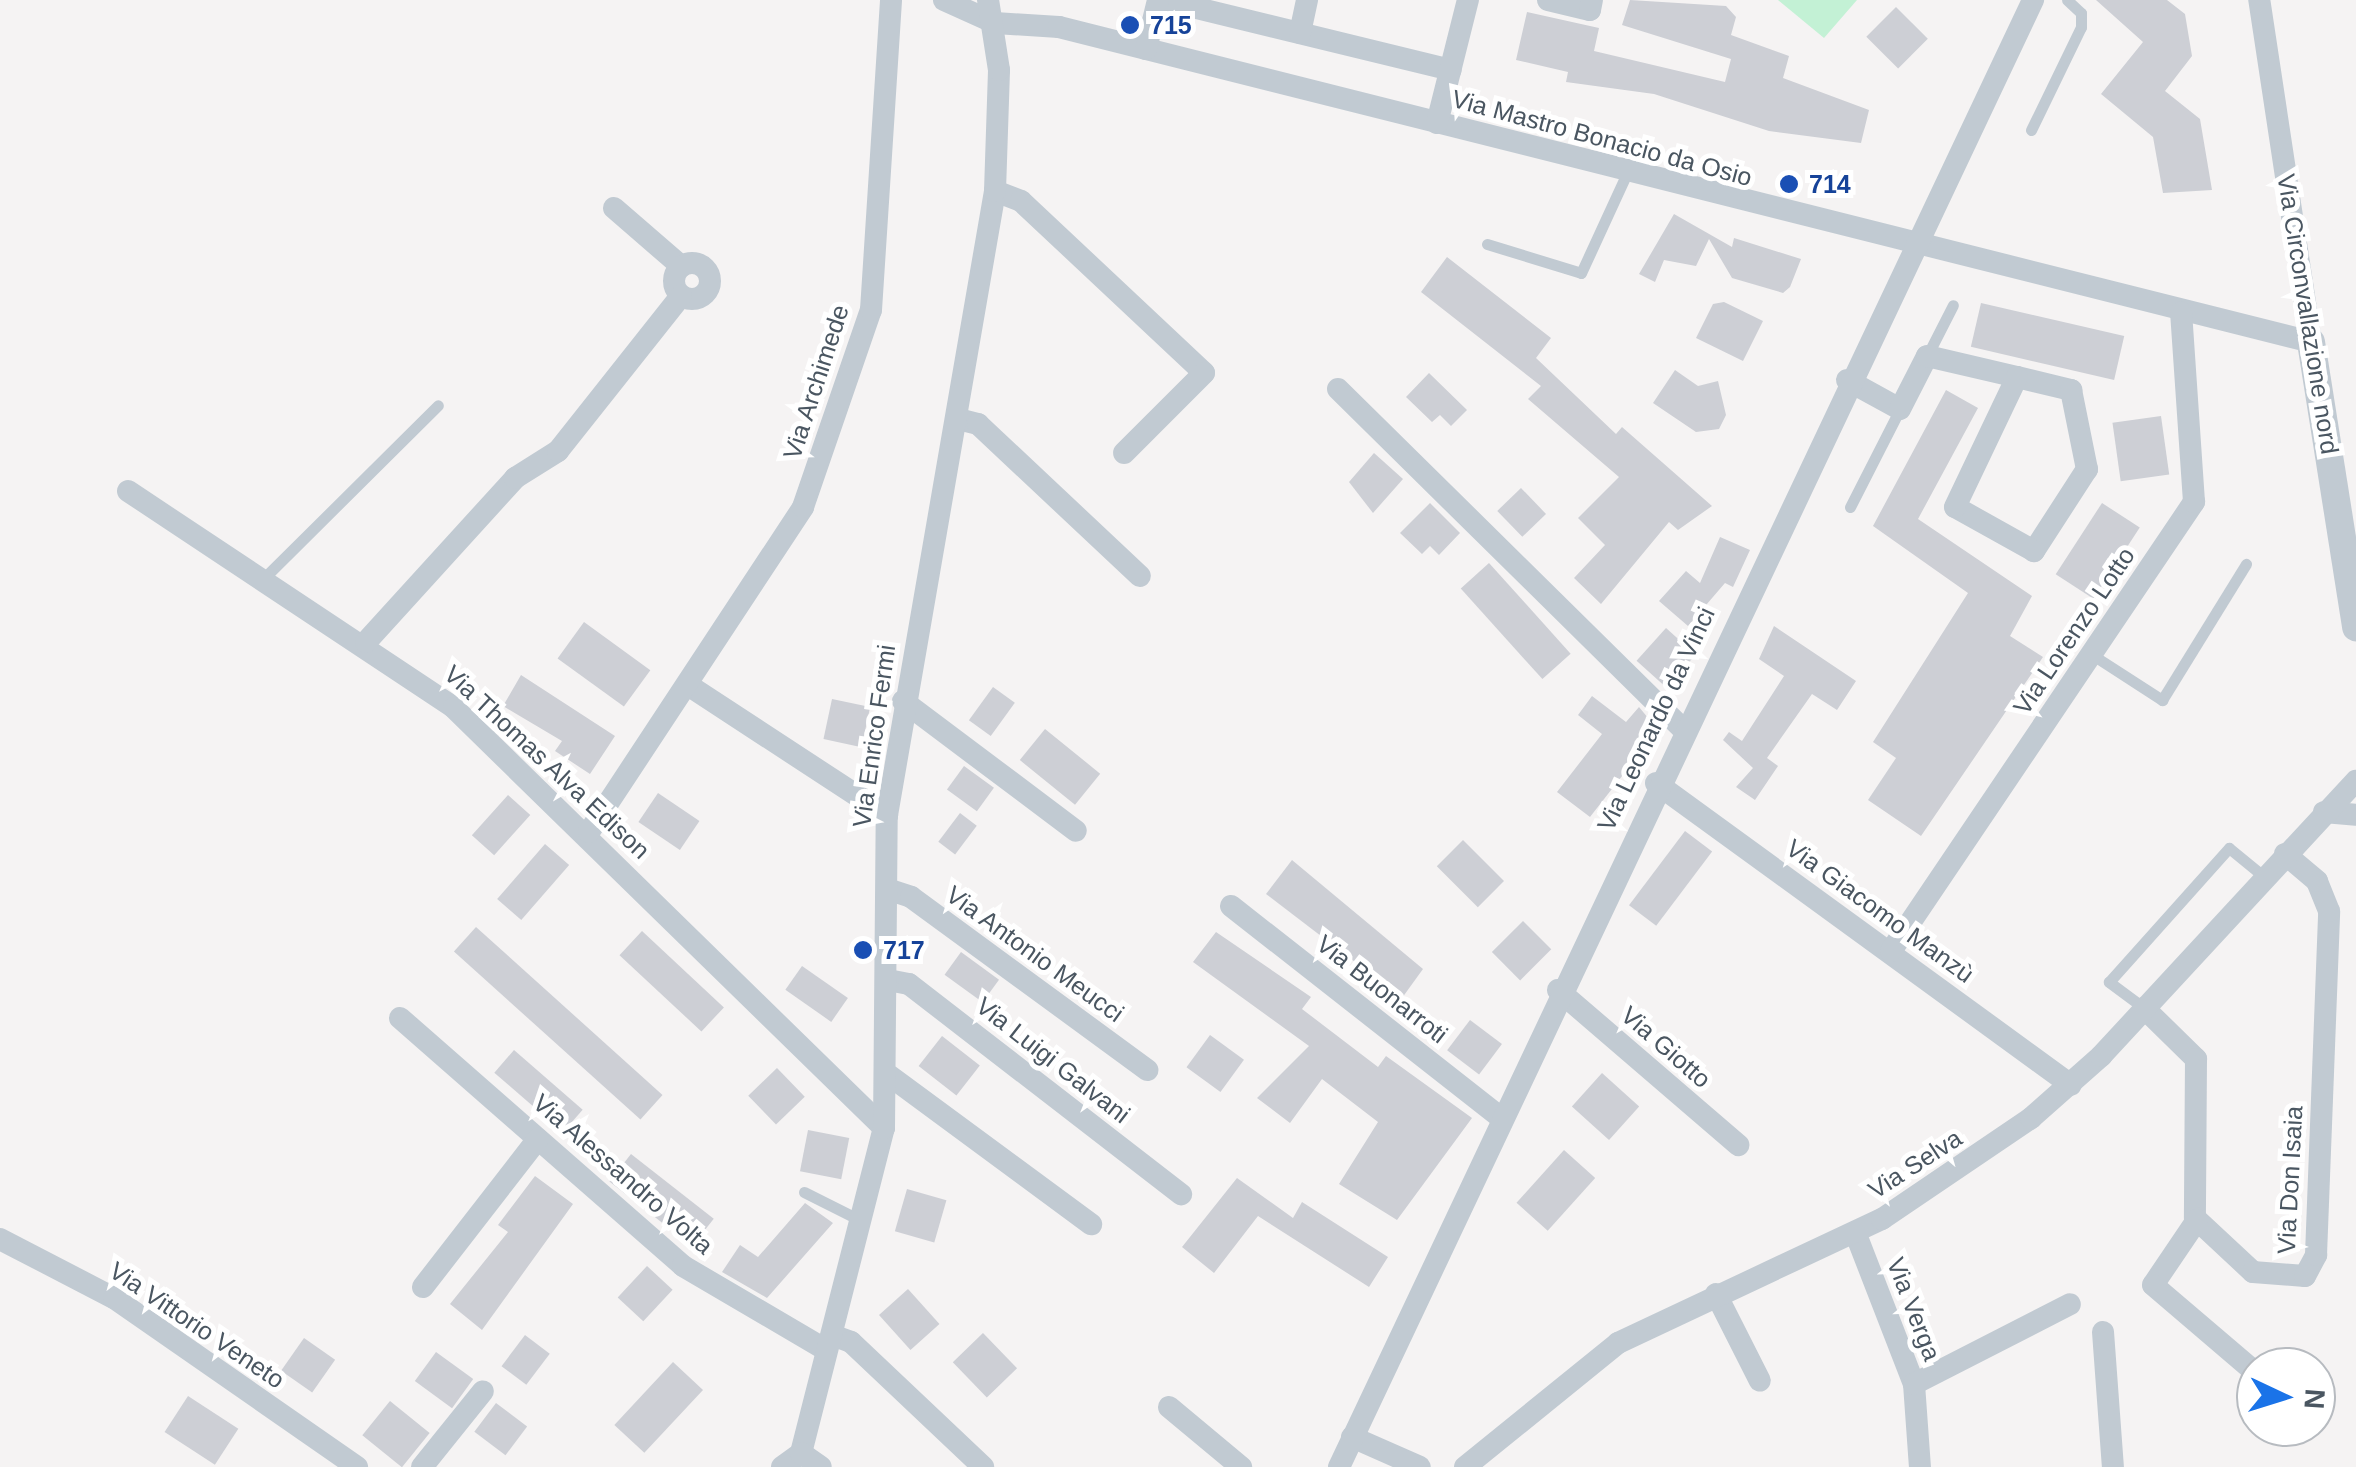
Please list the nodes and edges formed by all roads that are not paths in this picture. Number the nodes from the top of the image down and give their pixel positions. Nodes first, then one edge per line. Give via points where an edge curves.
1 (891, 0) edge
2 (944, 0) edge
3 (988, 0) edge
4 (1161, 0) edge
5 (1308, 0) edge
6 (1468, 0) edge
7 (1548, 0) edge
8 (1592, 0) edge
9 (2033, 0) edge
10 (2067, 0) edge
11 (2259, 0) edge
12 (995, 23) junction
13 (1300, 33) junction
14 (1146, 49) junction
15 (1451, 70) junction
16 (1437, 123) junction
17 (2032, 130) dead end
18 (1627, 173) junction
19 (994, 191) junction
20 (614, 208) dead end
21 (1487, 244) dead end
22 (1910, 246) junction
23 (681, 266) junction
24 (681, 296) junction
25 (1953, 305) dead end
26 (2181, 312) junction
27 (2311, 342) junction
28 (1927, 356) junction
29 (2017, 377) junction
30 (1847, 380) junction
31 (1338, 389) dead end
32 (438, 405) dead end
33 (1900, 409) junction
34 (958, 419) junction
35 (1124, 453) dead end
36 (128, 492) dead end
37 (1850, 507) dead end
38 (2246, 564) dead end
39 (1140, 576) dead end
40 (264, 578) junction
41 (2356, 627) edge
42 (366, 642) junction
43 (2092, 654) junction
44 (688, 685) junction
45 (903, 700) junction
46 (1682, 728) junction
47 (2356, 781) edge
48 (1656, 784) junction
49 (2324, 812) junction
50 (887, 815) junction
51 (2356, 815) edge
52 (1076, 831) dead end
53 (589, 832) junction
54 (2285, 854) junction
55 (2262, 875) junction
56 (887, 889) junction
57 (1231, 906) dead end
58 (1891, 951) junction
59 (888, 980) junction
60 (1558, 990) junction
61 (2144, 1008) junction
62 (400, 1018) dead end
63 (1146, 1070) dead end
64 (890, 1076) junction
65 (2071, 1084) junction
66 (1499, 1116) junction
67 (884, 1128) junction
68 (538, 1139) junction
69 (1738, 1145) dead end
70 (804, 1192) dead end
71 (1181, 1194) dead end
72 (860, 1220) junction
73 (2197, 1220) junction
74 (1091, 1224) dead end
75 (1855, 1232) junction
76 (0, 1239) edge
77 (423, 1287) dead end
78 (1716, 1294) junction
79 (2070, 1304) dead end
80 (2103, 1332) dead end
81 (829, 1342) junction
82 (2236, 1356) edge
83 (1760, 1382) dead end
84 (1914, 1384) junction
85 (483, 1391) dead end
86 (1169, 1407) dead end
87 (1352, 1437) junction
88 (792, 1460) edge
89 (357, 1467) edge
90 (422, 1467) edge
91 (821, 1467) edge
92 (982, 1467) edge
93 (1241, 1467) edge
94 (1338, 1467) edge
95 (1420, 1467) edge
96 (1465, 1467) edge
97 (1920, 1467) edge
98 (2112, 1467) edge

1 - 44 street, Via Archimede via 864,336 804,507
2 - 12 street
3 - 12 street, Via Enrico Fermi
4 - 13 street
4 - 14 street
5 - 13 street
6 - 15 street
7 - 8 street via 1590,10
9 - 22 street, Via Leonardo da Vinci
10 - 17 lane via 2082,12 2081,27
11 - 27 street, Via Circonvallazione nord
12 - 14 street, Via Mastro Bonacio da Osio via 1059,27
12 - 19 street, Via Enrico Fermi
13 - 15 street
14 - 16 street, Via Mastro Bonacio da Osio
15 - 16 street
16 - 18 street, Via Mastro Bonacio da Osio
18 - 21 lane via 1581,273
18 - 22 street, Via Mastro Bonacio da Osio
19 - 34 street, Via Enrico Fermi
19 - 35 street via 1021,200 1204,373
20 - 23 street
22 - 26 street, Via Mastro Bonacio da Osio
22 - 30 street, Via Leonardo da Vinci
23 - 24 street via 674,282
23 - 24 street via 699,264 711,282 698,299
24 - 42 street via 558,451 515,478
25 - 28 lane
26 - 27 street, Via Mastro Bonacio da Osio
26 - 43 street, Via Lorenzo Lotto via 2199,486
27 - 41 street, Via Circonvallazione nord
28 - 29 street
28 - 33 street
29 - 29 street via 2072,390 2087,470 2034,551 1955,507
30 - 33 street
30 - 46 street, Via Leonardo da Vinci
31 - 46 street
32 - 40 lane
33 - 37 lane
34 - 39 street via 978,424
34 - 45 street, Via Enrico Fermi
36 - 40 street, Via Thomas Alva Edison
38 - 43 lane via 2162,700
40 - 42 street, Via Thomas Alva Edison
42 - 53 street, Via Thomas Alva Edison
43 - 58 street, Via Lorenzo Lotto
44 - 50 street
44 - 53 street, Via Archimede
45 - 50 street, Via Enrico Fermi
45 - 52 street
46 - 48 street, Via Leonardo da Vinci
47 - 49 street, Via Selva
48 - 58 street, Via Giacomo Manzù
48 - 60 street, Via Leonardo da Vinci
49 - 51 street
49 - 54 street, Via Selva
50 - 56 street, Via Enrico Fermi
53 - 67 street, Via Thomas Alva Edison
54 - 55 street, Via Selva
54 - 73 street, Via Don Isaia via 2316,881 2329,912 2316,1255 2305,1276 2252,1272
55 - 61 street, Via Selva
55 - 61 lane via 2229,848 2109,982
56 - 59 street, Via Enrico Fermi
56 - 63 street, Via Antonio Meucci via 910,896
57 - 66 street, Via Buonarroti
58 - 65 street, Via Giacomo Manzù
59 - 64 street, Via Enrico Fermi
59 - 71 street, Via Luigi Galvani via 909,984
60 - 66 street, Via Leonardo da Vinci
60 - 69 street, Via Giotto
61 - 65 street, Via Selva
61 - 73 street via 2196,1059 2190,1201
62 - 68 street, Via Alessandro Volta
64 - 67 street, Via Enrico Fermi
64 - 74 street
65 - 75 street, Via Selva via 1935,1186
66 - 87 street, Via Leonardo da Vinci
67 - 72 street, Via Enrico Fermi
68 - 77 street
68 - 81 street, Via Alessandro Volta via 683,1266
70 - 72 lane
72 - 81 street, Via Enrico Fermi
73 - 82 street via 2153,1285
75 - 78 street, Via Selva
75 - 84 street, Via Verga
76 - 89 street, Via Vittorio Veneto via 114,1298
78 - 83 street
78 - 96 street, Via Selva via 1618,1343
79 - 84 street
80 - 98 street
81 - 88 street, Via Enrico Fermi
81 - 92 street, Via Alessandro Volta via 851,1342
84 - 97 street, Via Verga
85 - 90 street
86 - 93 street
87 - 94 street, Via Leonardo da Vinci
87 - 95 street
88 - 91 street

